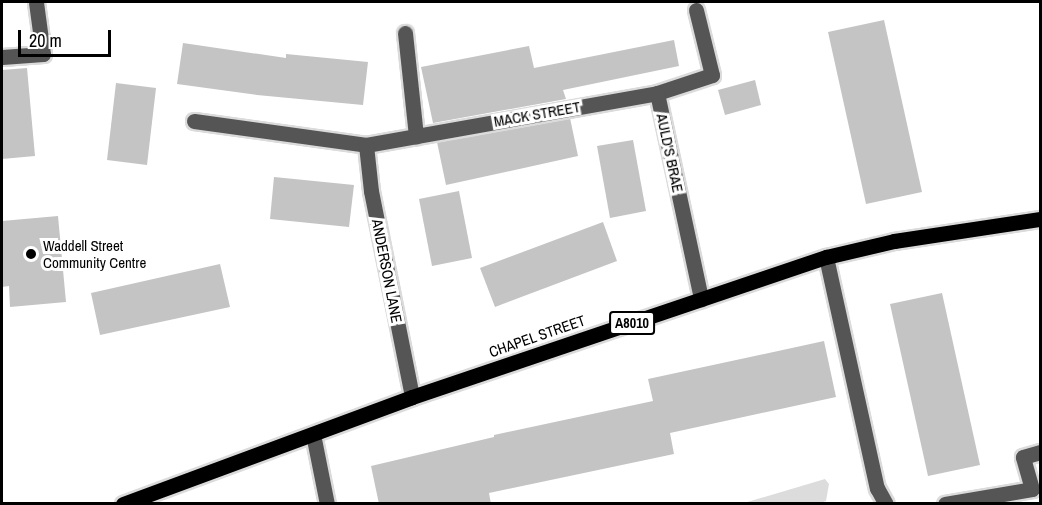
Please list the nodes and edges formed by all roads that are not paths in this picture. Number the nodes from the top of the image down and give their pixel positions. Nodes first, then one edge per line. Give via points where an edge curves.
1 (36, 2) edge
2 (696, 10) dead end
3 (405, 33) dead end
4 (2, 57) edge
5 (657, 93) junction
6 (194, 121) dead end
7 (416, 136) junction
8 (366, 145) junction
9 (1041, 219) edge
10 (826, 257) junction
11 (701, 299) junction
12 (412, 397) junction
13 (313, 434) junction
14 (1041, 452) edge
15 (123, 504) edge
16 (327, 504) edge
17 (886, 504) edge
18 (945, 504) edge

1 - 4 street via 43,54
2 - 5 street, AULD'S BRAE via 712,75
3 - 7 street
5 - 7 street, MACK STREET
5 - 11 street, AULD'S BRAE
6 - 8 street, MACK STREET
7 - 8 street, MACK STREET
8 - 12 street, ANDERSON LANE via 371,191
9 - 10 main road, CHAPEL STREET / A8010 via 894,241
10 - 11 main road, CHAPEL STREET / A8010
10 - 17 street via 877,488
11 - 12 main road, CHAPEL STREET / A8010
12 - 13 main road, CHAPEL STREET / A8010
13 - 15 main road, CHAPEL STREET / A8010
13 - 16 street
14 - 18 street via 1023,457 1032,489

